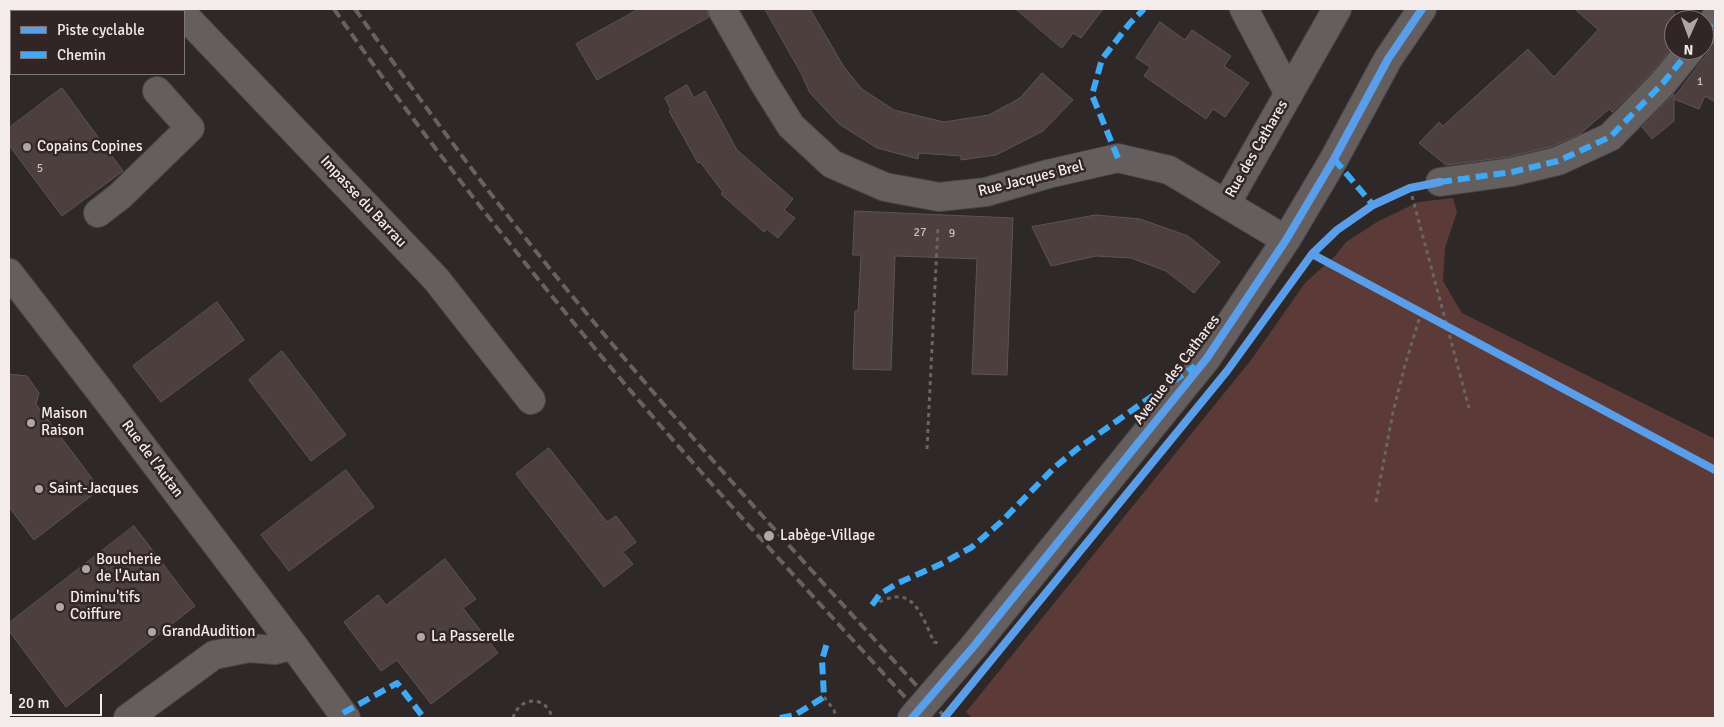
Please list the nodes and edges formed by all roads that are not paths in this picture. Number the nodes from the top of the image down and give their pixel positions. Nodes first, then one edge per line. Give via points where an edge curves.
1 (722, 9) edge
2 (1244, 9) edge
3 (1337, 9) edge
4 (1422, 9) edge
5 (185, 16) edge
6 (1682, 60) edge
7 (157, 91) dead end
8 (1289, 94) junction
9 (1440, 182) road end
10 (1226, 204) junction
11 (98, 213) dead end
12 (1286, 240) junction
13 (9, 273) edge
14 (531, 400) dead end
15 (293, 645) junction
16 (128, 718) edge
17 (346, 718) edge
18 (912, 718) edge

1 - 10 street, Rue Jacques Brel via 791,126 832,164 885,187 939,197 986,192 1118,158 1169,170
2 - 8 street, Rue des Cathares
3 - 8 street, Rue des Cathares
4 - 12 street, Avenue des Cathares via 1388,59
5 - 14 street, Impasse du Barrau via 436,280
6 - 9 street via 1610,137 1558,161 1512,172
7 - 11 street via 190,128
8 - 10 street, Rue des Cathares
10 - 12 street, Rue Jacques Brel
12 - 18 street, Avenue des Cathares via 1207,358
13 - 15 street, Rue de l'Autan
15 - 16 street via 275,650 249,648 214,655
15 - 17 street, Rue de l'Autan

